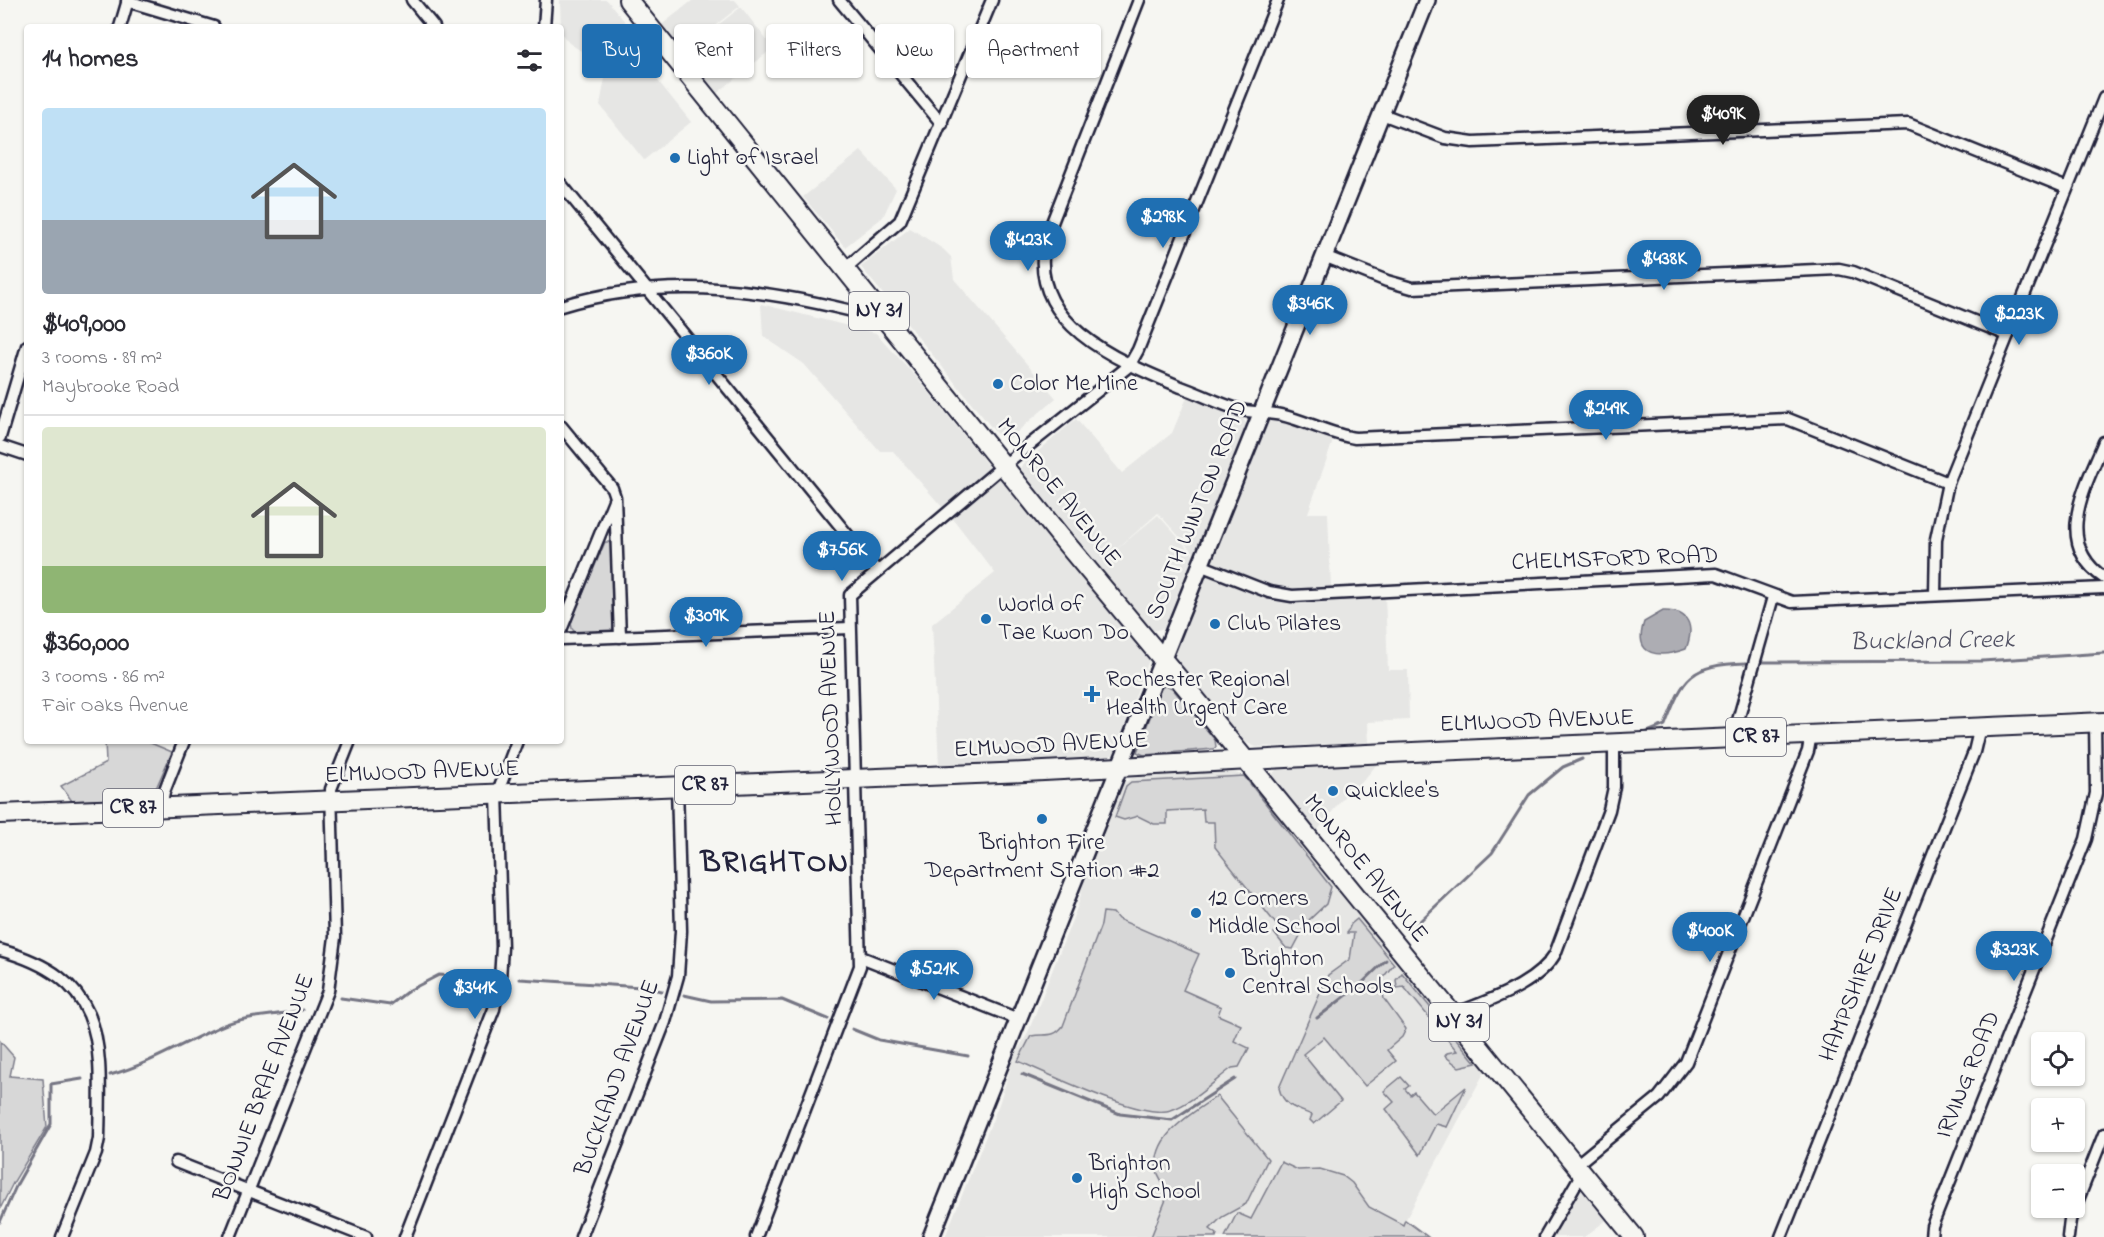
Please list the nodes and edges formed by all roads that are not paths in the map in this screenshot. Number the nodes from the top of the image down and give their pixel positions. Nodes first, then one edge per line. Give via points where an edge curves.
1 (412, 0) edge
2 (546, 0) edge
3 (628, 0) edge
4 (839, 0) edge
5 (992, 0) edge
6 (1139, 0) edge
7 (1278, 0) edge
8 (1427, 0) edge
9 (127, 1) edge
10 (121, 24) edge
11 (204, 24) edge
12 (432, 24) edge
13 (544, 24) edge
14 (2104, 98) edge
15 (1382, 114) junction
16 (942, 124) junction
17 (564, 188) edge
18 (2067, 188) junction
19 (1324, 256) junction
20 (846, 268) junction
21 (648, 289) junction
22 (564, 305) edge
23 (886, 320) junction
24 (2008, 335) junction
25 (24, 356) edge
26 (1129, 366) junction
27 (1262, 413) junction
28 (564, 430) edge
29 (0, 437) edge
30 (2104, 442) edge
31 (0, 446) edge
32 (24, 454) edge
33 (1004, 465) junction
34 (1948, 483) junction
35 (615, 497) junction
36 (1200, 565) junction
37 (877, 571) junction
38 (2104, 578) edge
39 (2104, 588) edge
40 (1935, 596) junction
41 (1773, 597) junction
42 (564, 623) edge
43 (849, 628) junction
44 (620, 638) junction
45 (564, 639) edge
46 (1162, 659) junction
47 (2099, 722) edge
48 (1980, 727) junction
49 (1811, 734) junction
50 (1733, 738) junction
51 (1614, 743) junction
52 (183, 744) edge
53 (349, 744) edge
54 (516, 744) edge
55 (1245, 759) junction
56 (1119, 768) junction
57 (855, 778) junction
58 (677, 786) junction
59 (497, 794) junction
60 (330, 800) junction
61 (162, 807) junction
62 (0, 814) edge
63 (0, 950) edge
64 (861, 957) junction
65 (1454, 1015) junction
66 (1017, 1018) junction
67 (2104, 1134) edge
68 (176, 1162) dead end
69 (1579, 1169) junction
70 (249, 1190) junction
71 (62, 1237) edge
72 (230, 1237) edge
73 (366, 1237) edge
74 (405, 1237) edge
75 (581, 1237) edge
76 (756, 1237) edge
77 (931, 1237) edge
78 (1545, 1237) edge
79 (1634, 1237) edge
80 (1781, 1237) edge
81 (1931, 1237) edge
82 (2068, 1237) edge

1 - 12 street
2 - 13 street
3 - 20 main road, MONROE AVENUE / NY 31
4 - 16 street
5 - 16 street
6 - 26 street via 1052,220 1041,263 1046,291 1062,317
7 - 26 street
8 - 15 main road, SOUTH WINTON ROAD
9 - 10 street
9 - 11 street
14 - 18 street
15 - 18 street via 1445,138 1480,142 1908,124
15 - 19 main road, SOUTH WINTON ROAD
16 - 20 street via 900,221
17 - 21 street
18 - 24 street
19 - 24 street via 1412,288 1839,269
19 - 27 main road, SOUTH WINTON ROAD
20 - 23 main road, MONROE AVENUE / NY 31
21 - 22 street
21 - 23 street via 710,287 761,292
21 - 37 street
23 - 33 main road, MONROE AVENUE / NY 31
24 - 34 street
25 - 29 street
26 - 27 street via 1235,408
26 - 33 street, HOLLYWOOD AVENUE
27 - 34 street via 1285,416 1339,436 1364,438 1788,419
27 - 36 main road, SOUTH WINTON ROAD
28 - 35 street via 612,488
30 - 38 street via 2078,506 2075,525 2082,554
31 - 32 street
33 - 37 street, HOLLYWOOD AVENUE
33 - 46 main road, MONROE AVENUE / NY 31
34 - 40 street via 1936,539
35 - 42 street
35 - 44 street
36 - 41 street, CHELMSFORD ROAD via 1269,592 1292,596 1716,574
36 - 46 main road, SOUTH WINTON ROAD
37 - 43 street, HOLLYWOOD AVENUE via 850,595
39 - 40 street, CHELMSFORD ROAD
40 - 41 street, CHELMSFORD ROAD via 1802,602
41 - 50 street
43 - 44 street
43 - 57 street, HOLLYWOOD AVENUE
44 - 45 street
46 - 55 main road, MONROE AVENUE / NY 31
46 - 56 main road, SOUTH WINTON ROAD
47 - 48 main road, ELMWOOD AVENUE / CR 87
47 - 81 street, IRVING ROAD via 2096,793 2086,839 1932,1226
48 - 49 main road, ELMWOOD AVENUE / CR 87
48 - 80 street, HAMPSHIRE DRIVE via 1974,752
49 - 50 main road, ELMWOOD AVENUE / CR 87
49 - 69 street via 1808,751 1686,1062 1668,1089
50 - 51 main road, ELMWOOD AVENUE / CR 87
51 - 55 main road, ELMWOOD AVENUE / CR 87
51 - 65 street via 1614,787 1609,810 1556,954 1533,977
52 - 61 street
53 - 60 street, BONNIE BRAE AVENUE
54 - 59 street
55 - 56 main road, ELMWOOD AVENUE / CR 87
55 - 65 main road, MONROE AVENUE / NY 31
56 - 57 main road, ELMWOOD AVENUE / CR 87
56 - 66 main road, SOUTH WINTON ROAD
57 - 58 main road, ELMWOOD AVENUE / CR 87
57 - 64 street, HOLLYWOOD AVENUE
58 - 59 main road, ELMWOOD AVENUE / CR 87
58 - 75 street, BUCKLAND AVENUE via 681,931 678,976 665,1022
59 - 60 main road, ELMWOOD AVENUE / CR 87
59 - 74 street via 500,979 481,1045
60 - 61 main road, ELMWOOD AVENUE / CR 87
60 - 70 street, BONNIE BRAE AVENUE via 335,938 329,984
61 - 62 main road, ELMWOOD AVENUE / CR 87
63 - 71 street via 64,979 86,1005 95,1029 98,1146
64 - 66 street
64 - 76 street, HOLLYWOOD AVENUE via 858,975
65 - 69 main road, MONROE AVENUE / NY 31
66 - 77 main road, SOUTH WINTON ROAD
67 - 82 street via 2070,1220
68 - 70 street
69 - 78 street
69 - 79 main road, MONROE AVENUE / NY 31
70 - 72 street, BONNIE BRAE AVENUE
70 - 73 street

